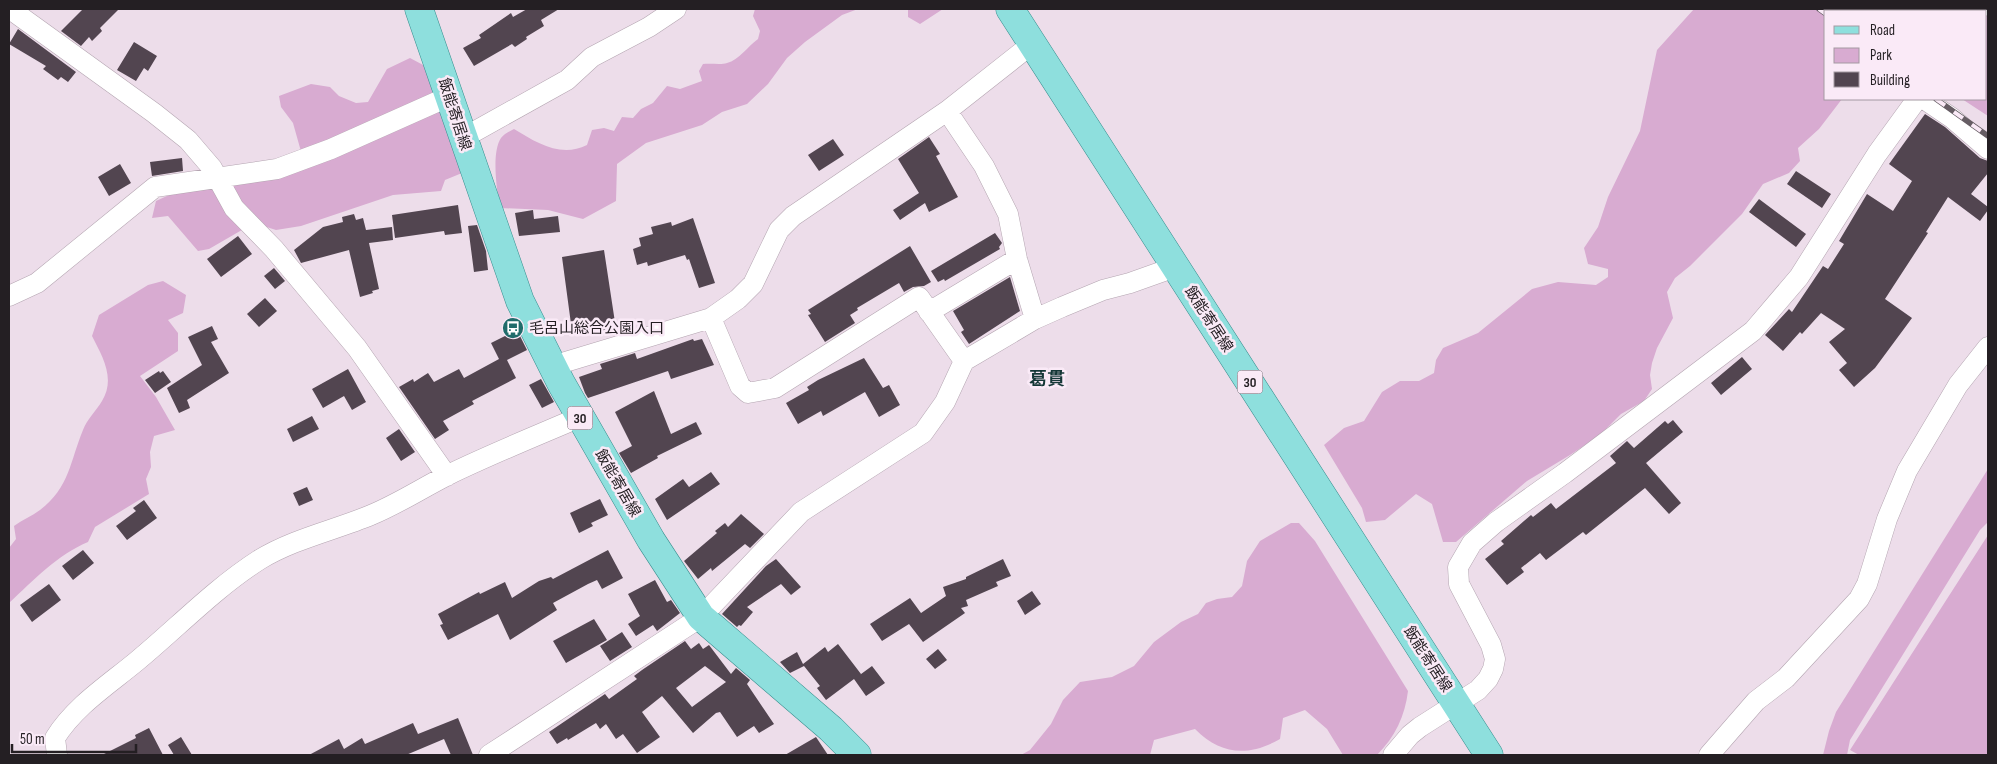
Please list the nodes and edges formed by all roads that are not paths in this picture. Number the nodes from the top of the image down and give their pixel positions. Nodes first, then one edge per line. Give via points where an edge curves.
1 (10, 9) edge
2 (418, 9) edge
3 (676, 9) edge
4 (1010, 9) edge
5 (1032, 44) junction
6 (450, 96) junction
7 (1916, 100) edge
8 (1925, 100) edge
9 (947, 111) junction
10 (463, 138) junction
11 (1988, 149) edge
12 (218, 176) junction
13 (1017, 259) junction
14 (1175, 267) junction
15 (9, 296) edge
16 (929, 312) junction
17 (710, 318) junction
18 (1035, 319) junction
19 (1988, 347) edge
20 (964, 361) junction
21 (552, 366) junction
22 (580, 417) junction
23 (446, 476) junction
24 (701, 617) junction
25 (1457, 705) junction
26 (57, 755) edge
27 (489, 755) edge
28 (857, 755) edge
29 (1393, 755) edge
30 (1489, 755) edge
31 (1709, 755) edge

1 - 12 street via 154,112 188,140
2 - 6 main road, 飯能寄居線 / 30
3 - 10 street via 592,57 567,80
4 - 5 main road, 飯能寄居線 / 30
5 - 9 street
5 - 14 main road, 飯能寄居線 / 30
6 - 10 main road, 飯能寄居線 / 30
6 - 12 street via 277,169
7 - 25 street via 1877,154 1799,277 1753,331 1472,543 1458,567 1459,584 1492,645 1495,658 1488,679
8 - 11 street
9 - 13 street via 984,166 1008,214
9 - 17 street via 793,216 778,230 753,284
10 - 21 main road, 飯能寄居線 / 30 via 509,274
12 - 15 street via 155,188 36,283
12 - 23 street via 234,208 274,249 357,348
13 - 16 street
13 - 18 street
14 - 18 street via 1103,290
14 - 25 main road, 飯能寄居線 / 30
16 - 17 street via 919,297 775,388 748,393 740,386
16 - 20 street
17 - 21 street
18 - 20 street
19 - 31 street via 1953,393 1907,471 1859,600 1786,678 1756,700
20 - 24 street via 945,402 923,433 800,512
21 - 22 main road, 飯能寄居線 / 30
22 - 23 street
22 - 24 main road, 飯能寄居線 / 30 via 651,540
23 - 26 street via 373,515 261,559 233,578 65,722 55,738
24 - 27 street
24 - 28 main road, 飯能寄居線 / 30
25 - 29 street via 1410,735
25 - 30 main road, 飯能寄居線 / 30

